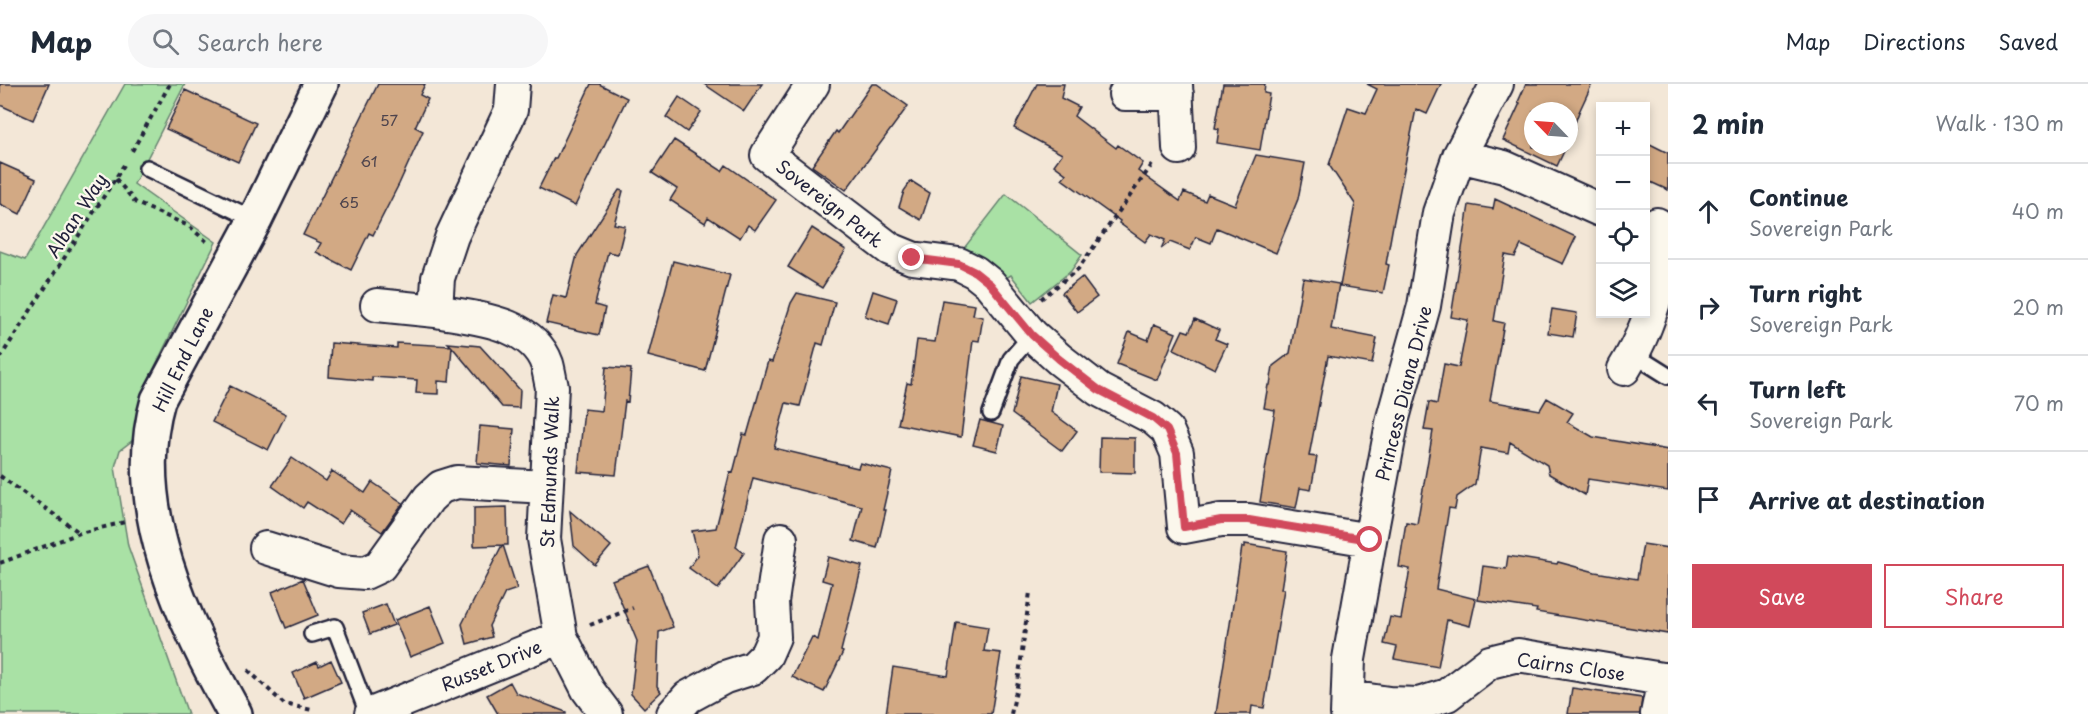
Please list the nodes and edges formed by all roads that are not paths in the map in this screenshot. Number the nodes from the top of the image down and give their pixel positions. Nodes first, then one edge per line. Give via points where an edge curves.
1 (321, 84) edge
2 (513, 84) edge
3 (813, 84) edge
4 (1497, 84) edge
5 (1177, 89) edge
6 (1125, 94) dead end
7 (1179, 148) road end
8 (1459, 156) junction
9 (147, 168) dead end
10 (1596, 208) edge
11 (255, 220) junction
12 (1657, 222) edge
13 (377, 305) dead end
14 (435, 311) junction
15 (1032, 335) junction
16 (1628, 362) joint
17 (1668, 375) edge
18 (991, 412) dead end
19 (546, 487) junction
20 (781, 539) dead end
21 (1370, 540) junction
22 (266, 548) dead end
23 (312, 634) dead end
24 (561, 637) junction
25 (1666, 680) edge
26 (1347, 705) edge
27 (235, 714) edge
28 (370, 714) edge
29 (606, 714) edge
30 (673, 714) edge
31 (1658, 714) edge

1 - 11 street, Hill End Lane
2 - 14 street via 511,110 452,236 438,278
3 - 15 street, Sovereign Park via 767,155 890,249 912,258 959,264 975,272 990,284
4 - 8 street, Princess Diana Drive
5 - 6 street
5 - 7 street
8 - 10 street via 1504,167
8 - 21 street, Princess Diana Drive via 1439,213 1424,306 1393,418
9 - 11 lane
11 - 27 street, Hill End Lane via 158,400 149,446 149,482 165,561 203,656
12 - 16 street via 1659,280
13 - 14 street, St Edmunds Walk
14 - 19 street, St Edmunds Walk via 505,325 534,343 546,362 552,387
15 - 18 lane via 1011,359
15 - 21 street, Sovereign Park via 1099,390 1153,418 1167,430 1177,453 1184,527 1249,520
16 - 17 lane
19 - 22 street via 457,482 441,487 380,566 365,573 339,571
19 - 24 street, St Edmunds Walk via 544,539
20 - 30 street via 772,602 774,637 766,655 753,668 725,677 688,698
21 - 26 street, Princess Diana Drive via 1349,659
23 - 28 lane via 335,627
24 - 28 street, Russet Drive
24 - 29 street, Russet Drive via 588,690
25 - 26 street, Cairns Close via 1518,655 1490,662 1447,695 1419,704
25 - 31 street, Cairns Close

